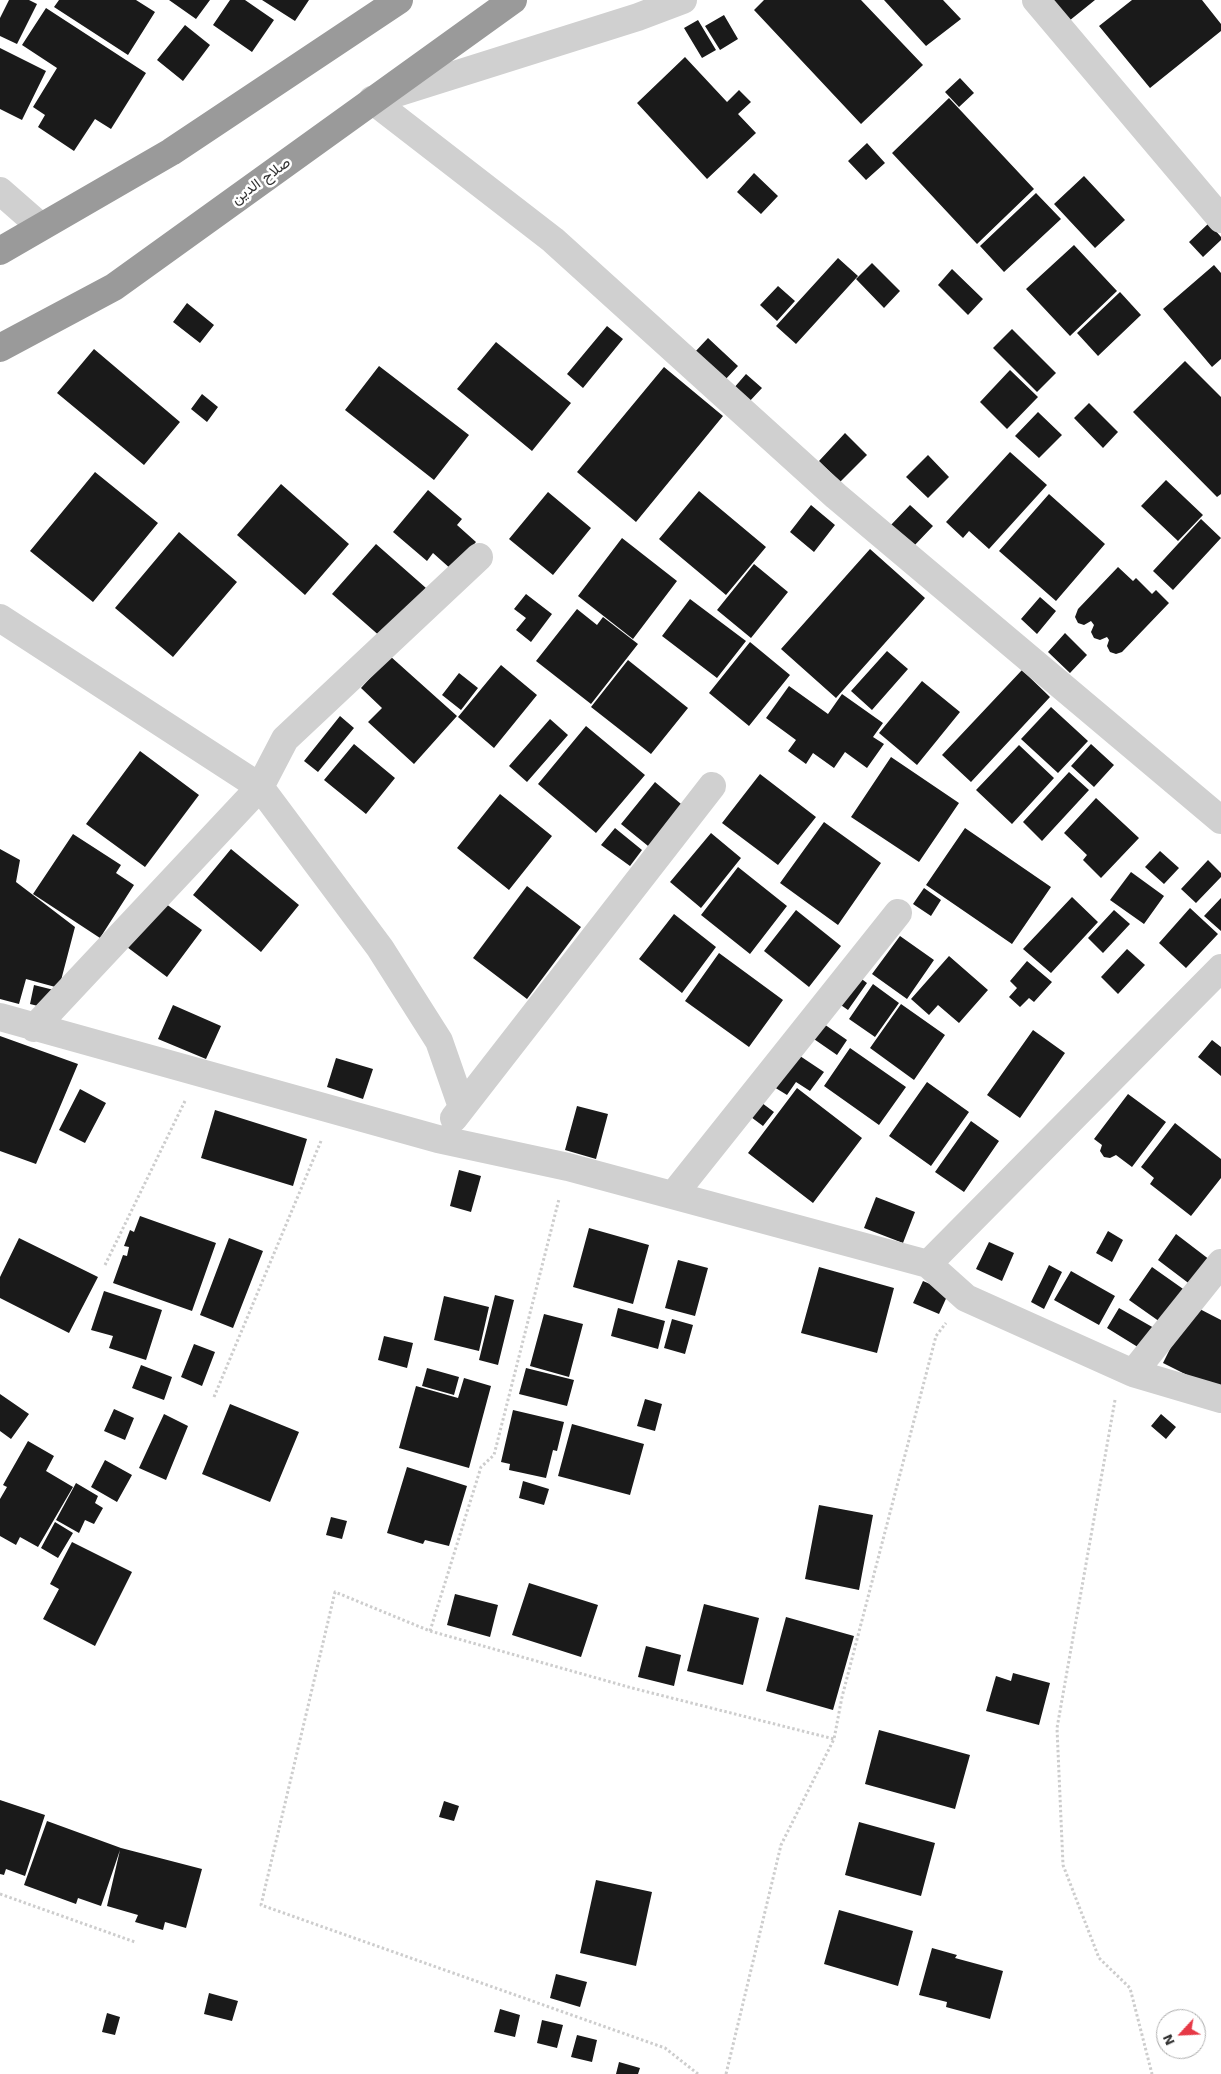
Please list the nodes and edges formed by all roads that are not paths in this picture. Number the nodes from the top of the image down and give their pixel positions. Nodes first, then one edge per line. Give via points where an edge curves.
1 (400, 0) edge
2 (513, 0) edge
3 (683, 0) edge
4 (1036, 0) edge
5 (372, 100) junction
6 (0, 191) edge
7 (1221, 219) edge
8 (40, 226) junction
9 (0, 251) edge
10 (0, 348) edge
11 (479, 557) dead end
12 (0, 618) edge
13 (712, 786) dead end
14 (260, 787) junction
15 (1221, 820) edge
16 (898, 913) dead end
17 (1221, 968) edge
18 (0, 1017) edge
19 (34, 1028) junction
20 (462, 1107) junction
21 (438, 1139) junction
22 (674, 1194) junction
23 (1221, 1263) edge
24 (928, 1264) junction
25 (1127, 1370) junction
26 (1221, 1399) edge

1 - 8 highway via 171,152
2 - 5 highway, صلاح الدين
3 - 5 street
4 - 7 street
5 - 10 highway, صلاح الدين via 114,287
5 - 15 street via 553,240 836,496
6 - 8 street
8 - 9 highway
11 - 14 street via 285,739
12 - 14 street
13 - 20 street
14 - 19 street
14 - 20 street via 386,956 439,1041
16 - 22 street
17 - 24 street
18 - 19 street
19 - 21 street
20 - 21 street
21 - 22 street
22 - 24 street
23 - 25 street
24 - 25 street via 966,1298
25 - 26 street

